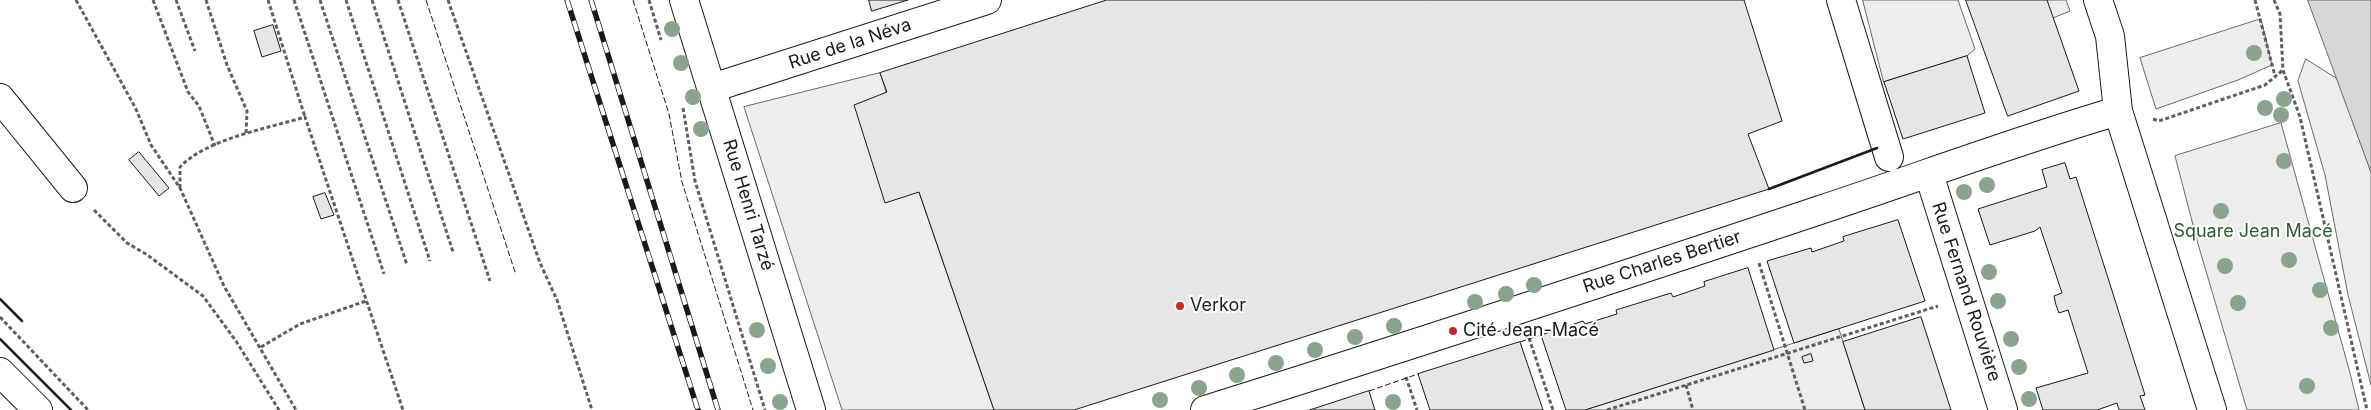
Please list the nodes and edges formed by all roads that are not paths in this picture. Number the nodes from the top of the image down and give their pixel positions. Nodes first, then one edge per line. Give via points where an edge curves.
1 (684, 0) edge
2 (987, 0) edge
3 (1841, 0) edge
4 (2098, 0) edge
5 (712, 88) junction
6 (0, 98) edge
7 (2118, 111) junction
8 (1888, 157) dead end
9 (1929, 174) junction
10 (73, 188) road end
11 (0, 372) edge
12 (1216, 408) edge
13 (38, 410) edge
14 (812, 410) edge
15 (2003, 410) edge
16 (2212, 410) edge

1 - 5 street, Rue Henri Tarzé
2 - 5 street, Rue de la Néva
3 - 8 street
4 - 7 street via 2110,36
5 - 14 street, Rue Henri Tarzé
6 - 10 street
7 - 9 street, Rue Charles Bertier
7 - 16 street
9 - 12 street, Rue Charles Bertier
9 - 15 street, Rue Fernand Rouvière
11 - 13 street

